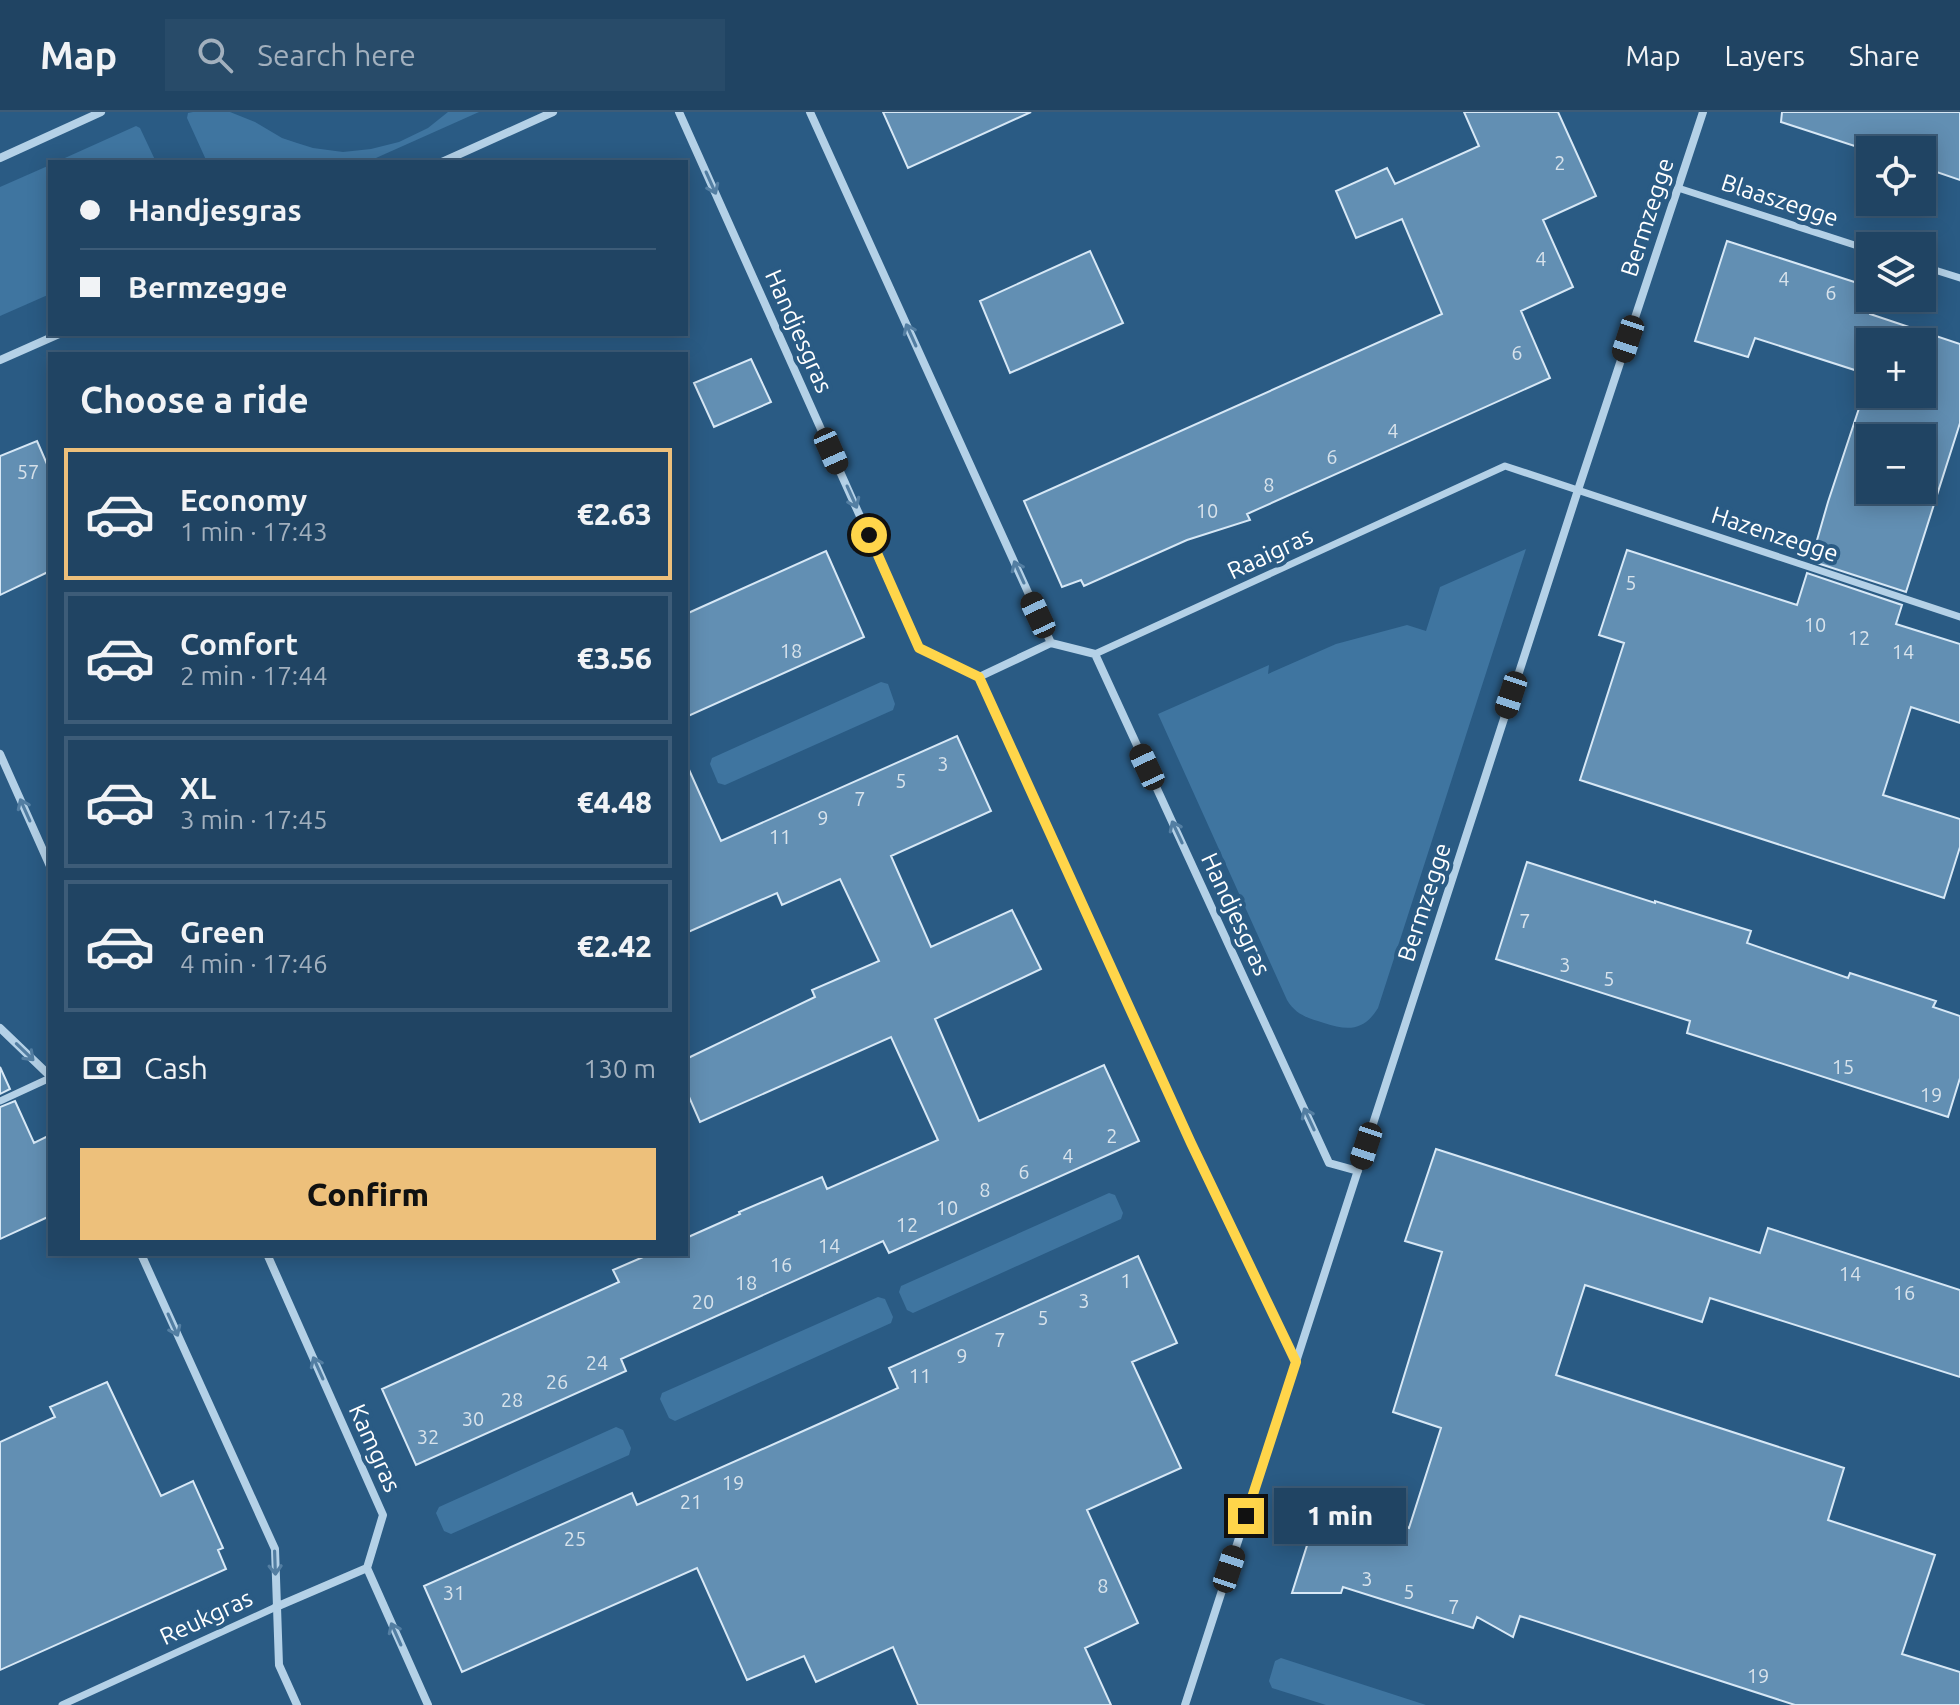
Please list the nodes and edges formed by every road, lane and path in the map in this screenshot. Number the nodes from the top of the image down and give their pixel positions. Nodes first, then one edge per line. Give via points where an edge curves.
1 (101, 112) edge
2 (553, 112) edge
3 (679, 112) edge
4 (810, 112) edge
5 (1703, 112) edge
6 (0, 158) edge
7 (446, 160) edge
8 (1678, 188) junction
9 (1856, 245) edge
10 (1936, 270) edge
11 (1960, 278) edge
12 (54, 336) edge
13 (0, 360) edge
14 (1578, 490) junction
15 (1960, 617) edge
16 (1051, 643) junction
17 (1095, 654) junction
18 (979, 677) junction
19 (0, 754) edge
20 (48, 862) edge
21 (0, 1028) edge
22 (48, 1075) edge
23 (48, 1078) edge
24 (0, 1101) edge
25 (1358, 1171) junction
26 (142, 1256) edge
27 (268, 1256) edge
28 (1296, 1362) junction
29 (367, 1568) junction
30 (276, 1607) junction
31 (62, 1705) edge
32 (297, 1705) edge
33 (428, 1705) edge
34 (1185, 1705) edge

1 - 6 street
2 - 7 street
3 -> 18 street, Handjesgras via 919,648
16 -> 4 street
5 - 8 street, Bermzegge
8 - 9 street, Blaaszegge
8 - 14 street, Bermzegge
10 - 11 street
12 - 13 street
14 - 15 street, Hazenzegge
14 - 17 street, Raaigras via 1505,466
14 - 25 street, Bermzegge
16 - 17 street
16 - 18 street
25 -> 17 street, Handjesgras via 1329,1163
18 - 28 street
20 -> 19 street
21 -> 22 street
23 - 24 street
25 - 28 street, Bermzegge
26 -> 30 street via 275,1549
29 -> 27 street, Kamgras via 383,1515
28 - 34 street, Bermzegge
29 - 30 street, Reukgras
33 -> 29 street
30 - 31 street, Reukgras
30 - 32 street via 279,1665

